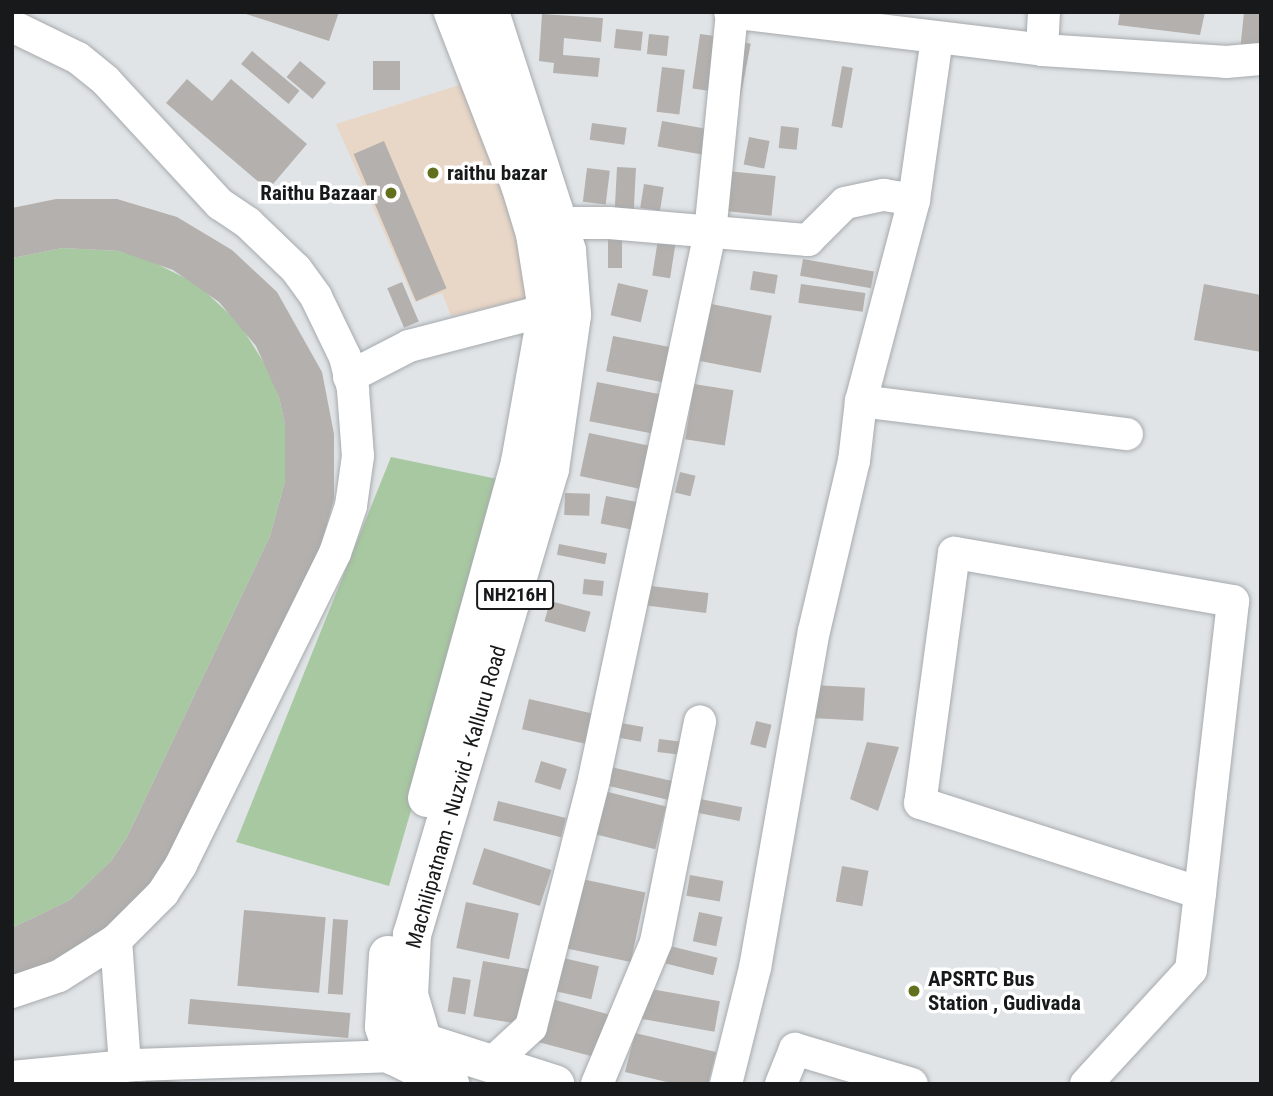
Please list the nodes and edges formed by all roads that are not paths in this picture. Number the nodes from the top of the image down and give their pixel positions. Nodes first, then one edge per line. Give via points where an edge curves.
1 (453, 12) edge
2 (490, 12) edge
3 (1044, 12) edge
4 (731, 13) edge
5 (12, 26) edge
6 (937, 39) junction
7 (1042, 50) junction
8 (1261, 59) edge
9 (1226, 62) junction
10 (1261, 79) edge
11 (914, 200) junction
12 (559, 223) junction
13 (710, 233) junction
14 (547, 310) junction
15 (349, 377) junction
16 (861, 401) junction
17 (1127, 434) dead end
18 (700, 721) dead end
19 (1200, 893) junction
20 (116, 940) junction
21 (12, 992) edge
22 (492, 1063) junction
23 (132, 1072) edge
24 (420, 1074) edge
25 (12, 1077) edge
26 (555, 1084) edge
27 (597, 1084) edge
28 (726, 1084) edge
29 (781, 1084) edge
30 (912, 1084) edge
31 (1086, 1084) edge

1 - 14 highway, Machilipatnam - Nuzvid - Kalluru Road / NH216H via 520,185 538,246
2 - 12 highway, Machilipatnam - Nuzvid - Kalluru Road / NH216H
3 - 7 street
4 - 6 street
4 - 13 street
5 - 15 street via 78,58 106,81 220,204 274,245 316,297
6 - 7 street
6 - 11 street
7 - 9 street
8 - 9 street
9 - 10 street
11 - 13 street via 884,195 845,203 808,240
11 - 16 street
12 - 13 street
12 - 22 highway, Machilipatnam - Nuzvid - Kalluru Road / NH216H via 572,283 572,315 550,469 412,934 410,958 409,995 423,1042
13 - 22 street via 559,922 531,1027
14 - 15 street via 483,323 409,346
14 - 24 highway, Machilipatnam - Nuzvid - Kalluru Road / NH216H via 520,462 395,914 384,1027
15 - 20 street via 358,456 351,506 335,553 181,865 155,901
16 - 17 street
16 - 28 street via 854,461 806,672 755,968
18 - 27 street via 656,942
19 - 19 street via 1233,601 954,553 920,803
19 - 31 street via 1191,970
20 - 21 street via 59,976
20 - 23 street
22 - 26 highway, Machilipatnam - Nuzvid - Kalluru Road / NH216H
23 - 24 street
23 - 25 street
29 - 30 street via 794,1049

